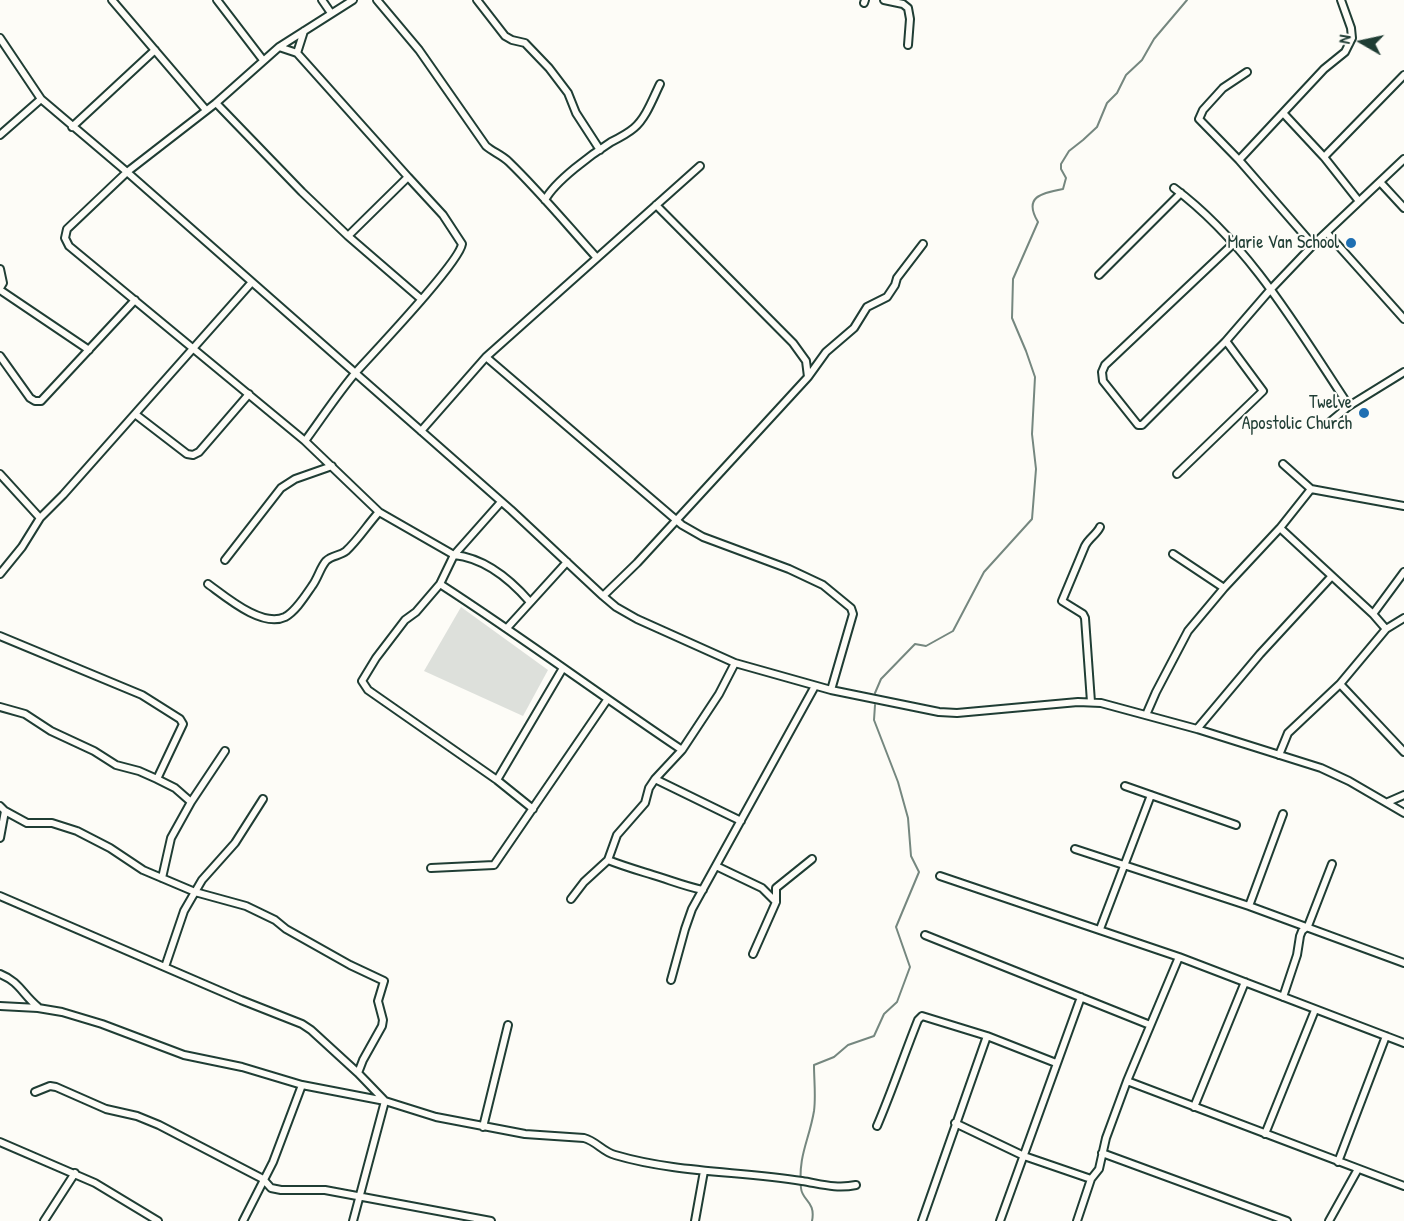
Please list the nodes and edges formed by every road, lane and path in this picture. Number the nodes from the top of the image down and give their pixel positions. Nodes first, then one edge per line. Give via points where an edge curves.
1 (112, 0) edge
2 (217, 0) edge
3 (322, 0) edge
4 (353, 0) edge
5 (377, 0) edge
6 (477, 0) edge
7 (884, 0) edge
8 (1341, 0) edge
9 (331, 12) junction
10 (304, 31) junction
11 (0, 38) edge
12 (908, 45) dead end
13 (279, 47) junction
14 (155, 50) junction
15 (297, 52) junction
16 (263, 60) junction
17 (1246, 72) dead end
18 (1404, 75) edge
19 (660, 84) dead end
20 (41, 99) junction
21 (216, 103) junction
22 (206, 110) junction
23 (1284, 114) junction
24 (72, 127) junction
25 (0, 135) edge
26 (600, 150) junction
27 (1324, 157) junction
28 (1404, 159) edge
29 (1239, 160) junction
30 (700, 166) dead end
31 (127, 172) junction
32 (408, 177) junction
33 (1380, 182) junction
34 (1174, 188) dead end
35 (1181, 193) junction
36 (545, 200) junction
37 (1358, 200) junction
38 (656, 205) junction
39 (1404, 208) edge
40 (1327, 232) junction
41 (348, 236) junction
42 (923, 244) dead end
43 (1233, 244) junction
44 (1313, 245) junction
45 (597, 258) junction
46 (0, 269) edge
47 (1099, 274) dead end
48 (252, 282) junction
49 (0, 289) edge
50 (1271, 289) junction
51 (421, 299) junction
52 (135, 300) junction
53 (1404, 319) edge
54 (1226, 341) junction
55 (193, 348) junction
56 (89, 350) junction
57 (0, 356) edge
58 (486, 357) junction
59 (806, 361) junction
60 (818, 362) junction
61 (1404, 372) edge
62 (355, 373) junction
63 (808, 377) junction
64 (249, 394) junction
65 (1349, 406) junction
66 (135, 414) junction
67 (1331, 421) dead end
68 (421, 431) junction
69 (305, 441) junction
70 (1282, 464) dead end
71 (332, 466) junction
72 (0, 474) edge
73 (1177, 474) dead end
74 (1311, 489) junction
75 (501, 502) junction
76 (1404, 506) edge
77 (379, 512) junction
78 (40, 518) junction
79 (676, 520) junction
80 (1100, 528) dead end
81 (1280, 528) junction
82 (1173, 554) dead end
83 (454, 555) junction
84 (225, 560) dead end
85 (567, 562) junction
86 (1404, 572) edge
87 (0, 574) edge
88 (1331, 577) junction
89 (208, 584) dead end
90 (440, 584) junction
91 (1224, 588) junction
92 (603, 596) junction
93 (530, 602) junction
94 (1373, 614) junction
95 (1404, 618) edge
96 (507, 628) junction
97 (1386, 629) junction
98 (0, 636) edge
99 (735, 663) junction
100 (563, 668) junction
101 (1340, 684) junction
102 (815, 686) junction
103 (831, 690) junction
104 (607, 700) junction
105 (1091, 702) junction
106 (0, 707) edge
107 (1146, 715) junction
108 (1197, 729) junction
109 (682, 750) junction
110 (225, 751) dead end
111 (1404, 752) edge
112 (1279, 755) junction
113 (157, 779) junction
114 (655, 779) junction
115 (497, 780) junction
116 (1125, 786) dead end
117 (1151, 795) junction
118 (1404, 795) edge
119 (264, 799) dead end
120 (191, 802) junction
121 (1388, 802) junction
122 (2, 809) edge
123 (533, 809) junction
124 (1404, 813) edge
125 (1283, 814) dead end
126 (741, 821) junction
127 (1236, 825) dead end
128 (0, 838) edge
129 (1075, 849) dead end
130 (812, 859) dead end
131 (608, 860) junction
132 (1124, 864) junction
133 (1332, 864) dead end
134 (716, 866) junction
135 (431, 868) dead end
136 (940, 876) dead end
137 (162, 878) junction
138 (703, 891) junction
139 (195, 892) junction
140 (0, 896) edge
141 (571, 899) dead end
142 (776, 902) junction
143 (1249, 906) junction
144 (1308, 926) junction
145 (1100, 929) junction
146 (925, 935) dead end
147 (753, 954) dead end
148 (1179, 957) junction
149 (1404, 963) edge
150 (165, 967) junction
151 (0, 974) edge
152 (671, 980) dead end
153 (1245, 982) junction
154 (1283, 997) junction
155 (1081, 998) junction
156 (0, 1006) edge
157 (38, 1008) junction
158 (1315, 1010) junction
159 (508, 1025) dead end
160 (1150, 1025) junction
161 (987, 1036) junction
162 (1386, 1036) junction
163 (1404, 1043) edge
164 (1056, 1063) junction
165 (358, 1073) junction
166 (1127, 1081) junction
167 (302, 1085) junction
168 (35, 1092) dead end
169 (385, 1101) junction
170 (1194, 1107) junction
171 (955, 1123) junction
172 (483, 1126) junction
173 (877, 1126) dead end
174 (1265, 1134) junction
175 (0, 1142) edge
176 (1102, 1153) junction
177 (1024, 1156) junction
178 (1338, 1162) junction
179 (1358, 1169) junction
180 (704, 1171) junction
181 (75, 1173) junction
182 (263, 1179) junction
183 (1091, 1179) junction
184 (856, 1185) dead end
185 (1404, 1186) edge
186 (360, 1196) junction
187 (454, 1213) junction
188 (44, 1221) edge
189 (158, 1221) edge
190 (243, 1221) edge
191 (353, 1221) edge
192 (452, 1221) edge
193 (491, 1221) edge
194 (695, 1221) edge
195 (922, 1221) edge
196 (1000, 1221) edge
197 (1078, 1221) edge
198 (1287, 1221) edge
199 (1329, 1221) edge

1 - 14 street
2 - 16 street
3 - 9 street
4 - 9 street
5 - 36 street via 419,50 486,146 506,159
6 - 26 street via 505,36 525,43 549,68
7 - 12 street via 908,8
8 - 23 street via 1352,38 1345,52 1324,69
9 - 10 street
10 - 13 street
10 - 15 street
11 - 20 street
13 - 15 street
13 - 16 street
14 - 22 street
14 - 24 street
15 - 32 street
16 - 21 street
17 - 29 street via 1223,88 1199,115
18 - 27 street
19 - 26 street via 641,121
20 - 24 street
20 - 25 street
21 - 22 street
21 - 41 street
22 - 31 street
23 - 27 street
23 - 29 street
24 - 31 street
26 - 36 street via 559,181
27 - 37 street
28 - 33 street
29 - 44 street
30 - 38 street
31 - 48 street
31 - 52 street via 67,229 65,238 69,246
32 - 41 street
32 - 51 street via 443,215 462,244
33 - 37 street
33 - 39 street
34 - 35 street
35 - 43 street
35 - 47 street
36 - 45 street
37 - 40 street
38 - 45 street
38 - 59 street via 793,343
40 - 44 street
40 - 53 street
41 - 51 street
42 - 60 street via 887,297 867,307 854,328
43 - 50 street
43 - 54 street via 1105,365 1102,381 1142,425
44 - 50 street
45 - 58 street
46 - 49 street
48 - 55 street
48 - 62 street
49 - 56 street
50 - 54 street
50 - 65 street
51 - 62 street
52 - 55 street
52 - 56 street
54 - 73 street via 1263,391
55 - 64 street
55 - 66 street
56 - 57 street via 41,401 30,398
58 - 68 street
58 - 79 street
59 - 60 street
59 - 63 street
60 - 63 street
61 - 65 street
62 - 68 street
62 - 69 street
63 - 79 street
64 - 66 street via 193,455
64 - 69 street
65 - 67 street
66 - 78 street
68 - 75 street
69 - 71 street
70 - 74 street
71 - 77 street
71 - 84 street via 295,478 281,488
72 - 78 street
74 - 76 street
74 - 81 street
75 - 83 street
75 - 85 street
77 - 83 street
77 - 89 street via 345,551 325,562 301,601 284,618 271,620 257,615 229,602
78 - 87 street
79 - 92 street
79 - 103 street via 703,537 823,585 851,608 853,614
80 - 105 street via 1085,546 1062,601 1083,614
81 - 88 street
81 - 91 street
82 - 91 street
83 - 90 street
83 - 93 street via 489,566
85 - 92 street
85 - 93 street
86 - 94 street
88 - 94 street
88 - 108 street
90 - 96 street
90 - 115 street via 405,620 362,681 368,690
91 - 107 street via 1188,631
92 - 99 street via 637,618
93 - 96 street
94 - 97 street
95 - 97 street
96 - 100 street
97 - 101 street
98 - 113 street via 142,695 180,719 183,724
99 - 102 street
99 - 109 street
100 - 104 street
100 - 115 street
101 - 111 street
101 - 112 street via 1288,733
102 - 103 street
102 - 126 street
103 - 105 street via 957,713
104 - 109 street
104 - 123 street
105 - 107 street
106 - 113 street via 25,714 116,765
107 - 108 street
108 - 112 street
109 - 114 street
110 - 120 street
112 - 121 street via 1322,768
113 - 120 street
114 - 126 street
114 - 131 street via 645,803 617,835
115 - 123 street
116 - 117 street
117 - 127 street
117 - 132 street
118 - 121 street
119 - 139 street
120 - 137 street via 171,838
121 - 124 street
122 - 128 street
122 - 137 street via 27,823 52,822 76,831
123 - 135 street via 494,865
125 - 143 street
126 - 134 street
129 - 132 street
130 - 142 street via 776,888
131 - 138 street
131 - 141 street
132 - 143 street
132 - 145 street
133 - 144 street
134 - 138 street
134 - 142 street via 762,888
136 - 145 street
137 - 139 street
138 - 152 street via 687,919
139 - 150 street via 184,911
139 - 165 street via 246,906 384,981 378,1001 382,1026
140 - 150 street
142 - 147 street
143 - 144 street
144 - 149 street
144 - 154 street via 1300,936
145 - 148 street
146 - 155 street
148 - 153 street
148 - 160 street
150 - 165 street via 302,1024
151 - 157 street via 13,979
153 - 154 street
153 - 170 street
154 - 158 street
155 - 160 street
155 - 164 street
156 - 157 street
157 - 167 street via 102,1024 184,1055
158 - 162 street
158 - 174 street
159 - 172 street
160 - 166 street
161 - 164 street
161 - 171 street
161 - 173 street via 920,1018
162 - 163 street
162 - 178 street
164 - 177 street
165 - 169 street
166 - 170 street
166 - 176 street
167 - 169 street
167 - 182 street
168 - 182 street via 56,1087 106,1109 137,1116
169 - 172 street
169 - 186 street
170 - 174 street
171 - 177 street
171 - 195 street
172 - 180 street via 525,1134 577,1136 592,1140 613,1155
174 - 178 street
175 - 181 street
176 - 183 street via 1099,1169
176 - 198 street
177 - 183 street
177 - 196 street
178 - 179 street
179 - 185 street
179 - 199 street
180 - 184 street via 834,1187
180 - 194 street
181 - 188 street
181 - 189 street
182 - 186 street via 271,1188 280,1190 325,1190
182 - 190 street
183 - 197 street
186 - 187 street
186 - 191 street
187 - 192 street
187 - 193 street

